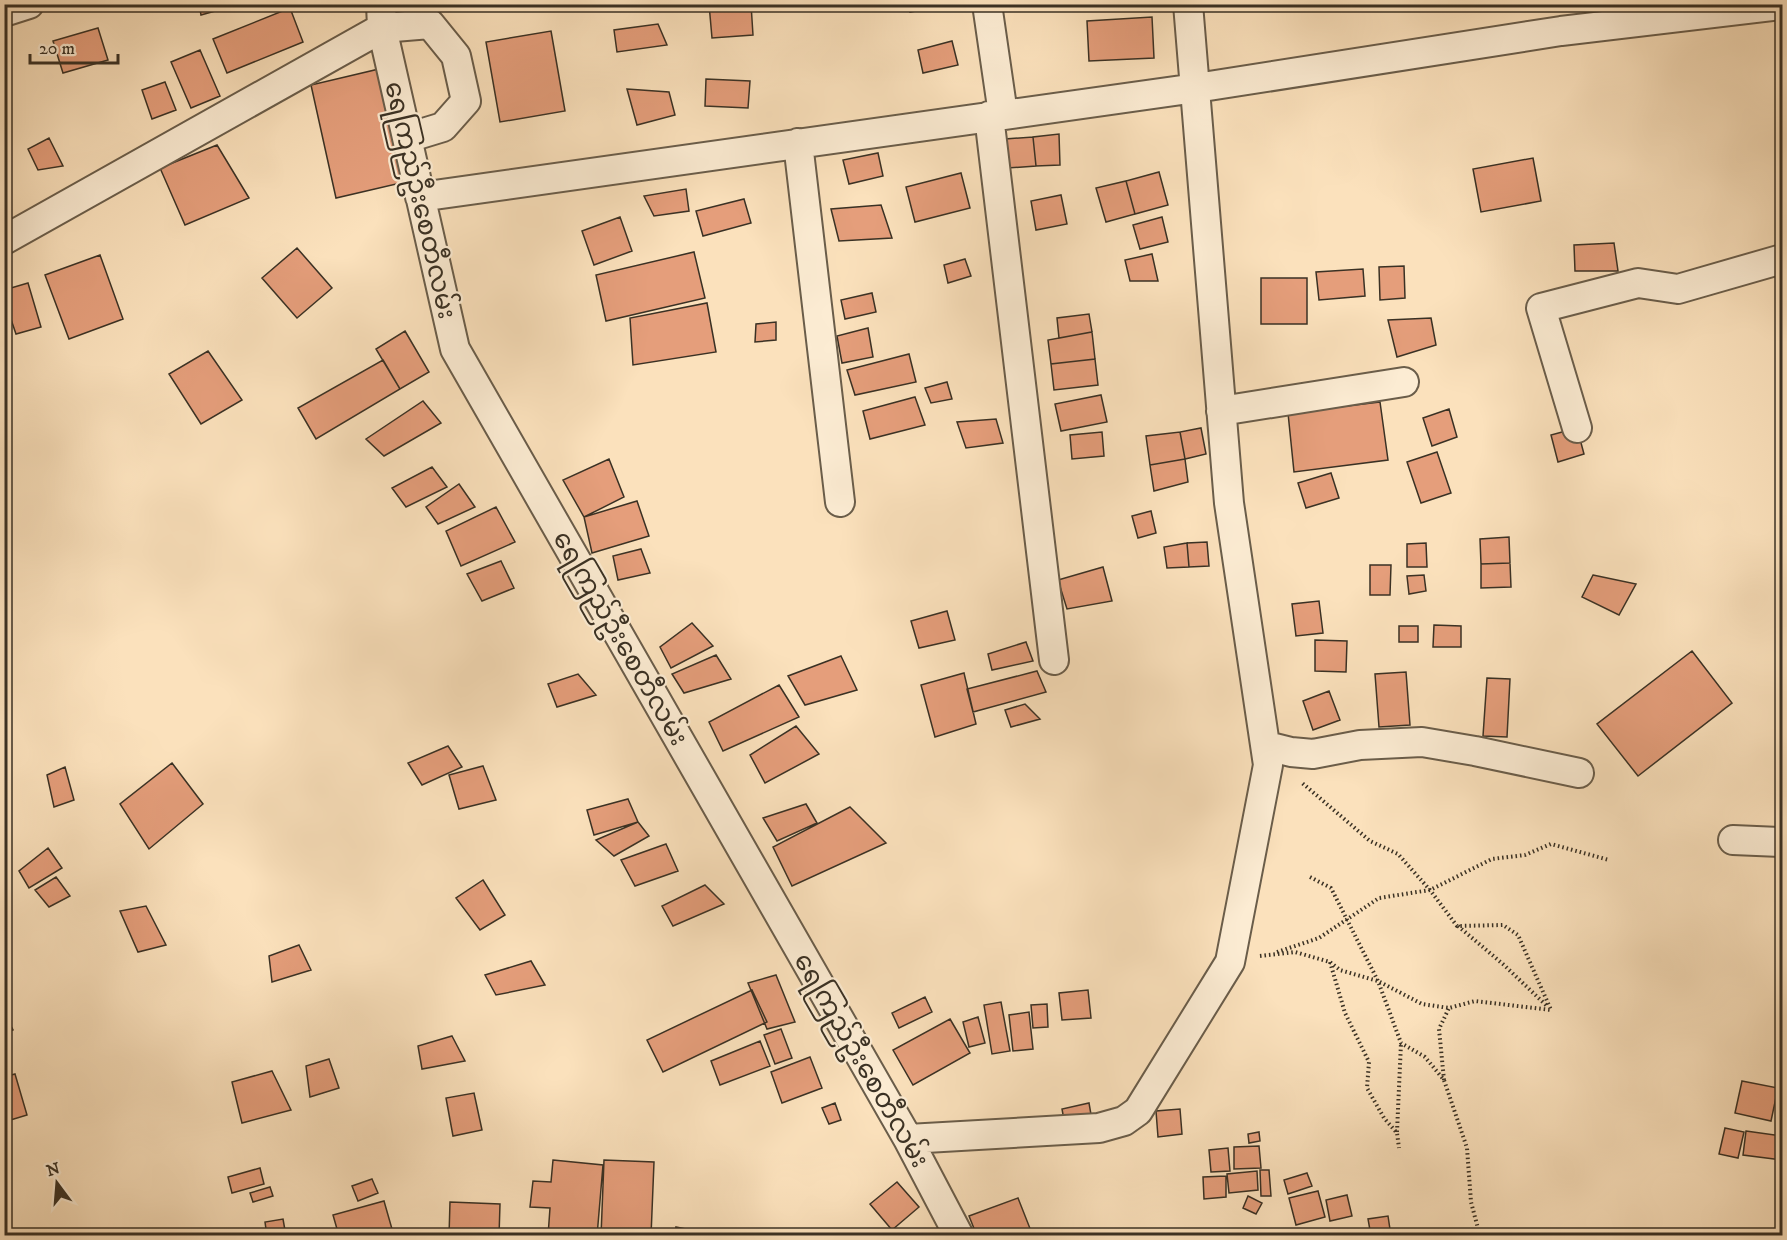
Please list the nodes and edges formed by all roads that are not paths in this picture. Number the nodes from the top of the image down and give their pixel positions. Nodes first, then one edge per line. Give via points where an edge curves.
1 (29, 4) edge
2 (987, 4) edge
3 (1188, 4) edge
4 (1782, 5) edge
5 (4, 12) edge
6 (381, 16) edge
7 (1196, 88) junction
8 (996, 115) junction
9 (406, 138) junction
10 (798, 143) junction
11 (420, 197) junction
12 (4, 240) edge
13 (1782, 259) edge
14 (1404, 382) dead end
15 (1221, 411) junction
16 (1577, 428) dead end
17 (840, 502) dead end
18 (1054, 660) dead end
19 (1279, 749) junction
20 (1579, 773) dead end
21 (1733, 840) dead end
22 (1782, 842) edge
23 (908, 1139) junction
24 (959, 1236) edge

1 - 5 street
2 - 8 street
3 - 7 street
4 - 7 street via 1561,31
6 - 9 street, ရေကြည်ဦးစေတီလမ်း
6 - 9 street via 430,24 456,56 466,102 443,127
6 - 12 street
7 - 8 street
7 - 15 street
8 - 10 street
8 - 18 street
9 - 11 street, ရေကြည်ဦးစေတီလမ်း
10 - 11 street
10 - 17 street
11 - 23 street, ရေကြည်ဦးစေတီလမ်း via 455,349
13 - 16 street via 1678,289 1638,283 1541,308
14 - 15 street
15 - 19 street via 1228,503
19 - 20 street via 1313,753 1360,745 1422,742
19 - 23 street via 1268,765 1230,962 1138,1111 1124,1121 1099,1128
21 - 22 street
23 - 24 street, ရေကြည်ဦးစေတီလမ်း

